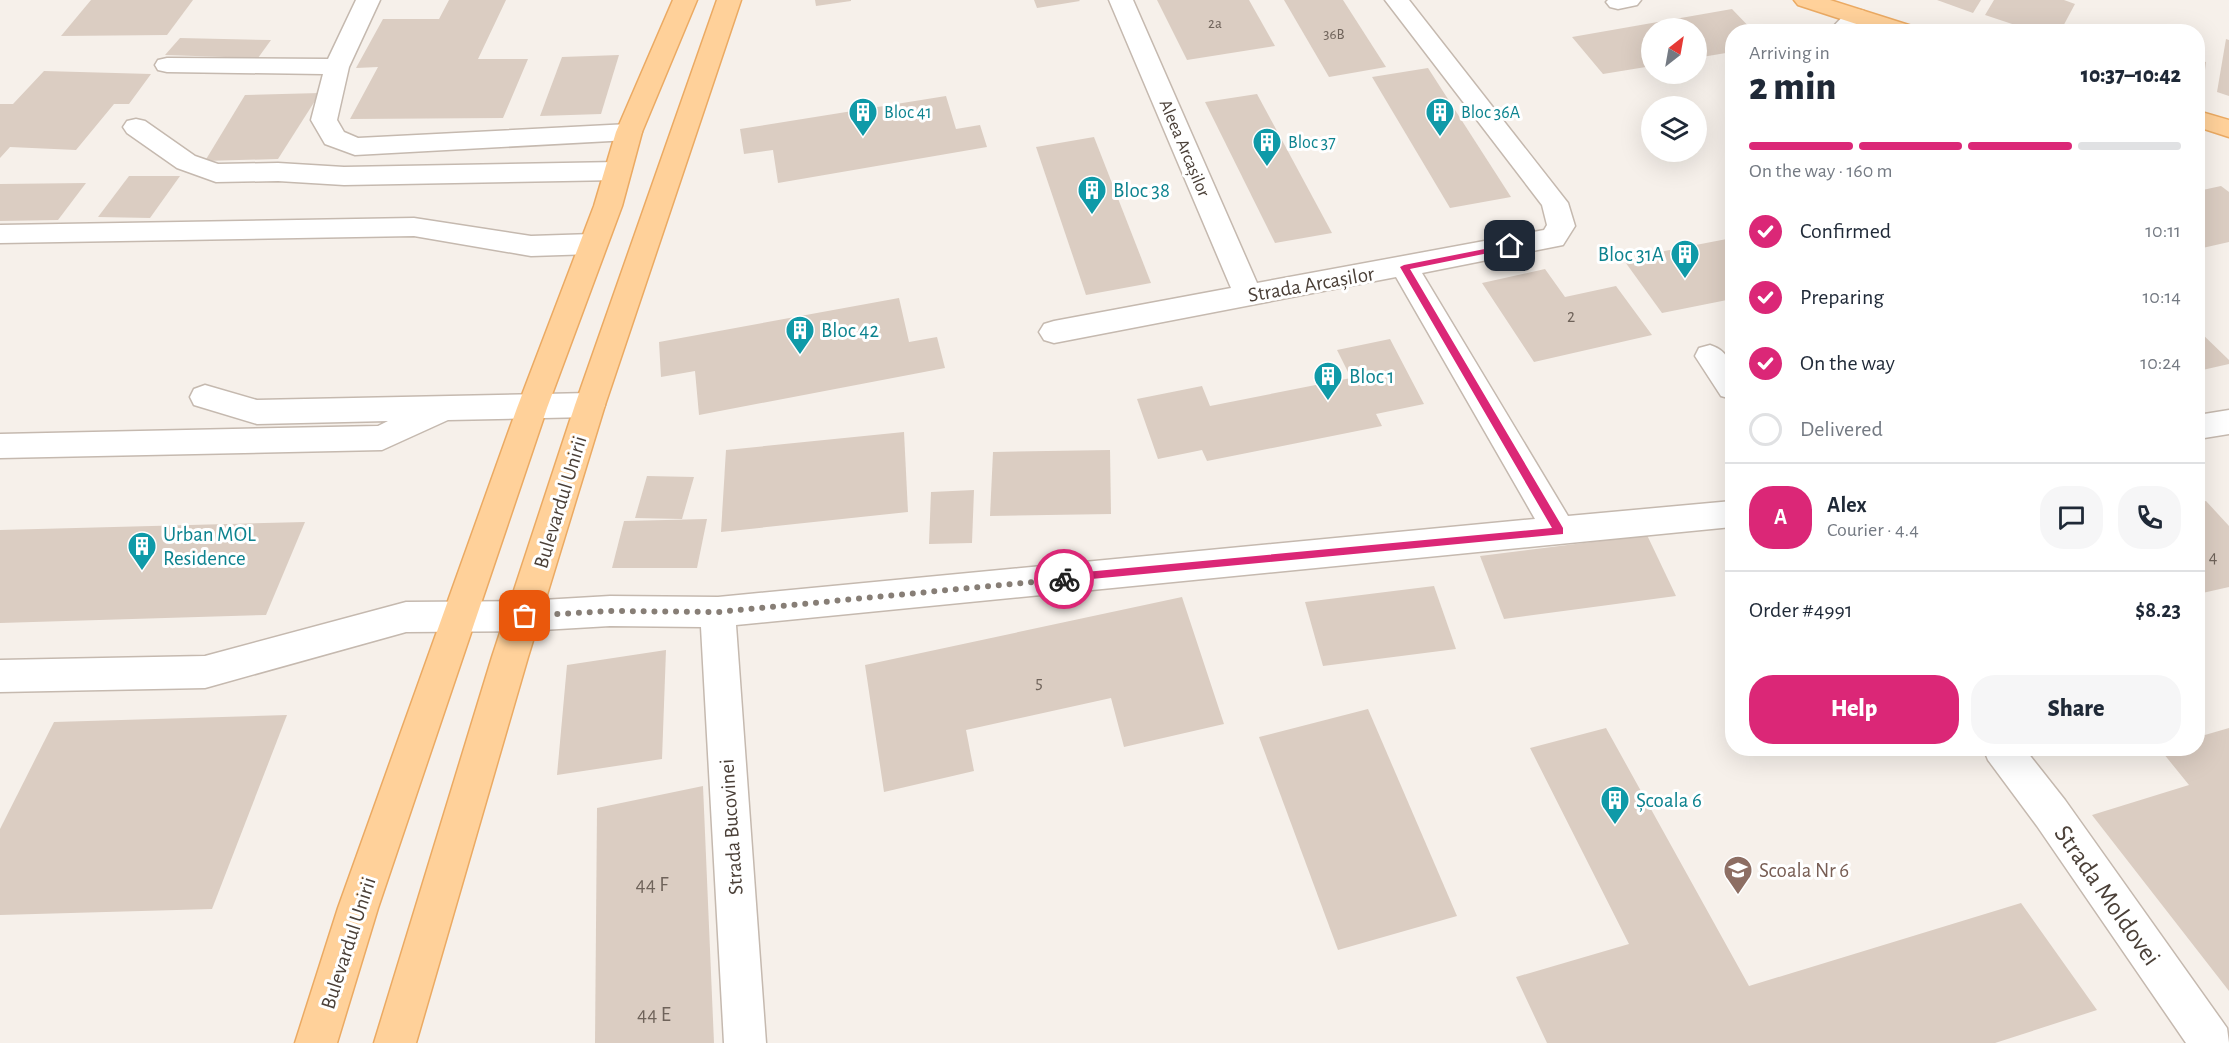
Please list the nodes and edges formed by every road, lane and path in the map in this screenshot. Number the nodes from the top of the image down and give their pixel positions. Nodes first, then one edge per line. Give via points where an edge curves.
1 (369, 0) edge
2 (685, 0) edge
3 (729, 0) edge
4 (1121, 0) edge
5 (1397, 0) edge
6 (1806, 0) edge
7 (1848, 24) edge
8 (167, 65) dead end
9 (337, 67) junction
10 (2205, 121) edge
11 (136, 127) dead end
12 (2229, 129) edge
13 (629, 132) junction
14 (618, 171) junction
15 (0, 234) edge
16 (593, 244) junction
17 (1404, 267) junction
18 (1248, 295) junction
19 (1054, 332) dead end
20 (1710, 356) dead end
21 (1725, 378) edge
22 (205, 397) dead end
23 (590, 405) junction
24 (532, 408) junction
25 (442, 409) junction
26 (2229, 422) edge
27 (2205, 426) edge
28 (0, 446) edge
29 (1725, 515) edge
30 (1559, 531) junction
31 (718, 612) junction
32 (461, 615) junction
33 (525, 616) junction
34 (0, 676) edge
35 (2007, 756) edge
36 (316, 1043) edge
37 (395, 1043) edge
38 (745, 1043) edge
39 (2212, 1043) edge

1 - 9 street
2 - 13 main road
3 - 23 main road, Bulevardul Unirii
4 - 18 street, Aleea Arcașilor
5 - 17 street, Strada Arcașilor via 1555,202 1561,226 1552,238
6 - 7 main road
8 - 9 street
9 - 13 street via 324,120 334,138 356,147
10 - 12 main road
11 - 14 street via 186,162 216,173 344,176
13 - 14 main road
14 - 16 main road
15 - 16 street via 414,227 531,246
16 - 24 main road, Bulevardul Unirii
17 - 18 street, Strada Arcașilor
17 - 30 street
18 - 19 street, Strada Arcașilor
20 - 21 street
22 - 25 street via 257,412
23 - 24 street
23 - 33 main road, Bulevardul Unirii
24 - 25 street
24 - 32 main road, Bulevardul Unirii
25 - 28 street via 382,438
26 - 27 street
29 - 30 street
30 - 31 street
31 - 33 street via 610,611
31 - 38 street, Strada Bucovinei
32 - 33 street
32 - 34 street via 406,617 205,672
32 - 36 main road, Bulevardul Unirii via 358,908
33 - 37 main road, Bulevardul Unirii
35 - 39 street, Strada Moldovei

